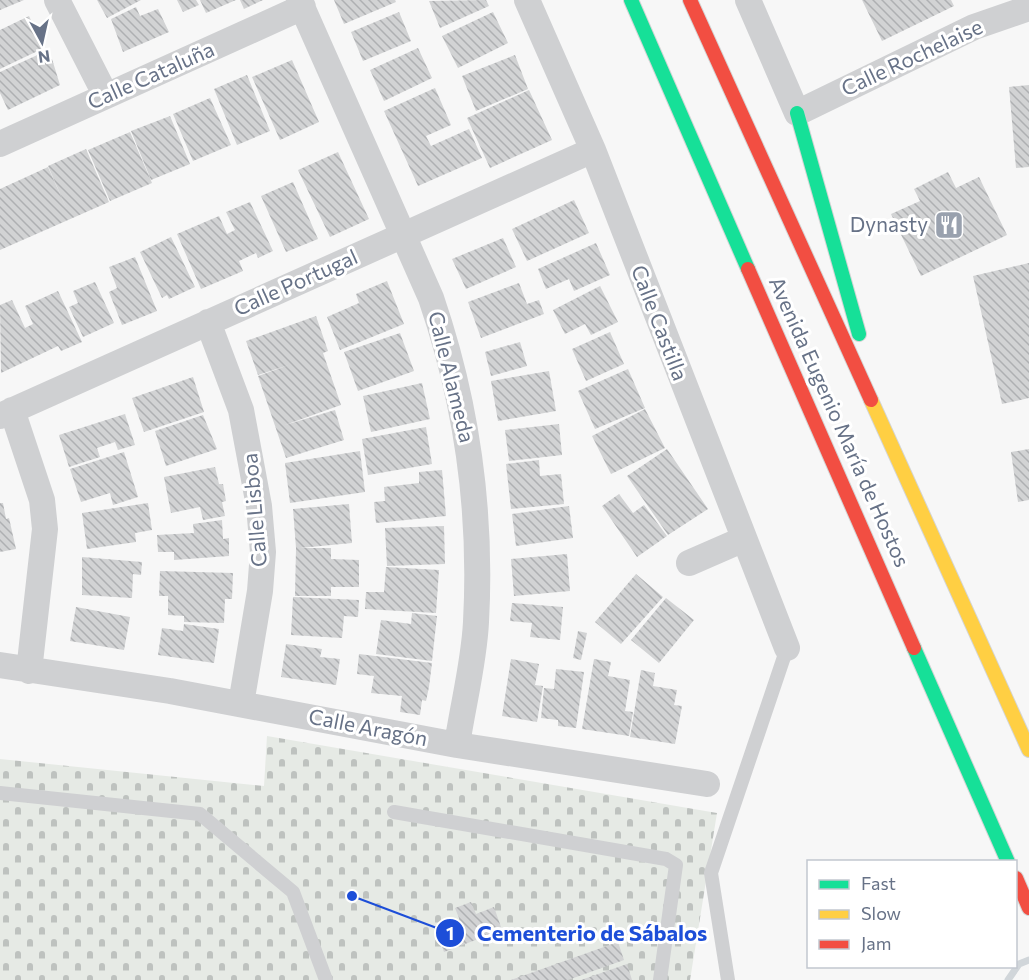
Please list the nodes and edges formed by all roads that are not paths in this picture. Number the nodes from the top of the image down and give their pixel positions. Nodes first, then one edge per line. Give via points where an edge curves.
1 (57, 0) edge
2 (527, 0) edge
3 (632, 0) edge
4 (690, 0) edge
5 (748, 0) edge
6 (301, 4) edge
7 (1016, 7) edge
8 (106, 96) junction
9 (797, 113) junction
10 (0, 144) edge
11 (593, 150) junction
12 (404, 235) junction
13 (208, 322) junction
14 (6, 413) edge
15 (888, 440) junction
16 (744, 539) junction
17 (689, 563) dead end
18 (787, 648) joint
19 (0, 665) edge
20 (29, 671) junction
21 (241, 704) junction
22 (457, 745) junction
23 (1029, 750) edge
24 (707, 784) dead end
25 (0, 793) edge
26 (394, 812) dead end
27 (1008, 860) edge
28 (1017, 880) edge
29 (1029, 908) edge
30 (326, 980) edge
31 (660, 980) edge
32 (728, 980) edge

1 - 8 street
2 - 11 street, Calle Castilla
3 - 27 highway, Avenida Eugenio María de Hostos
4 - 15 highway, Avenida Eugenio María de Hostos
5 - 9 street
6 - 8 street, Calle Cataluña
6 - 12 street, Calle Alameda
7 - 9 street, Calle Rochelaise
8 - 10 street, Calle Cataluña
9 - 15 highway
11 - 12 street, Calle Portugal
11 - 16 street, Calle Castilla
12 - 13 street, Calle Portugal
12 - 22 street, Calle Alameda via 448,346 462,404 476,508 476,624
13 - 14 street, Calle Portugal
13 - 21 street, Calle Lisboa via 242,410 259,506 260,591
14 - 20 street via 42,500 45,528
15 - 23 highway, Avenida Eugenio María de Hostos
16 - 17 street
16 - 18 street, Calle Castilla
18 - 32 lane via 711,873
19 - 20 street, Calle Aragón
20 - 21 street, Calle Aragón
21 - 22 street, Calle Aragón
22 - 24 street, Calle Aragón
25 - 30 lane via 200,814 293,892
26 - 31 lane via 666,859 676,865
28 - 29 highway

